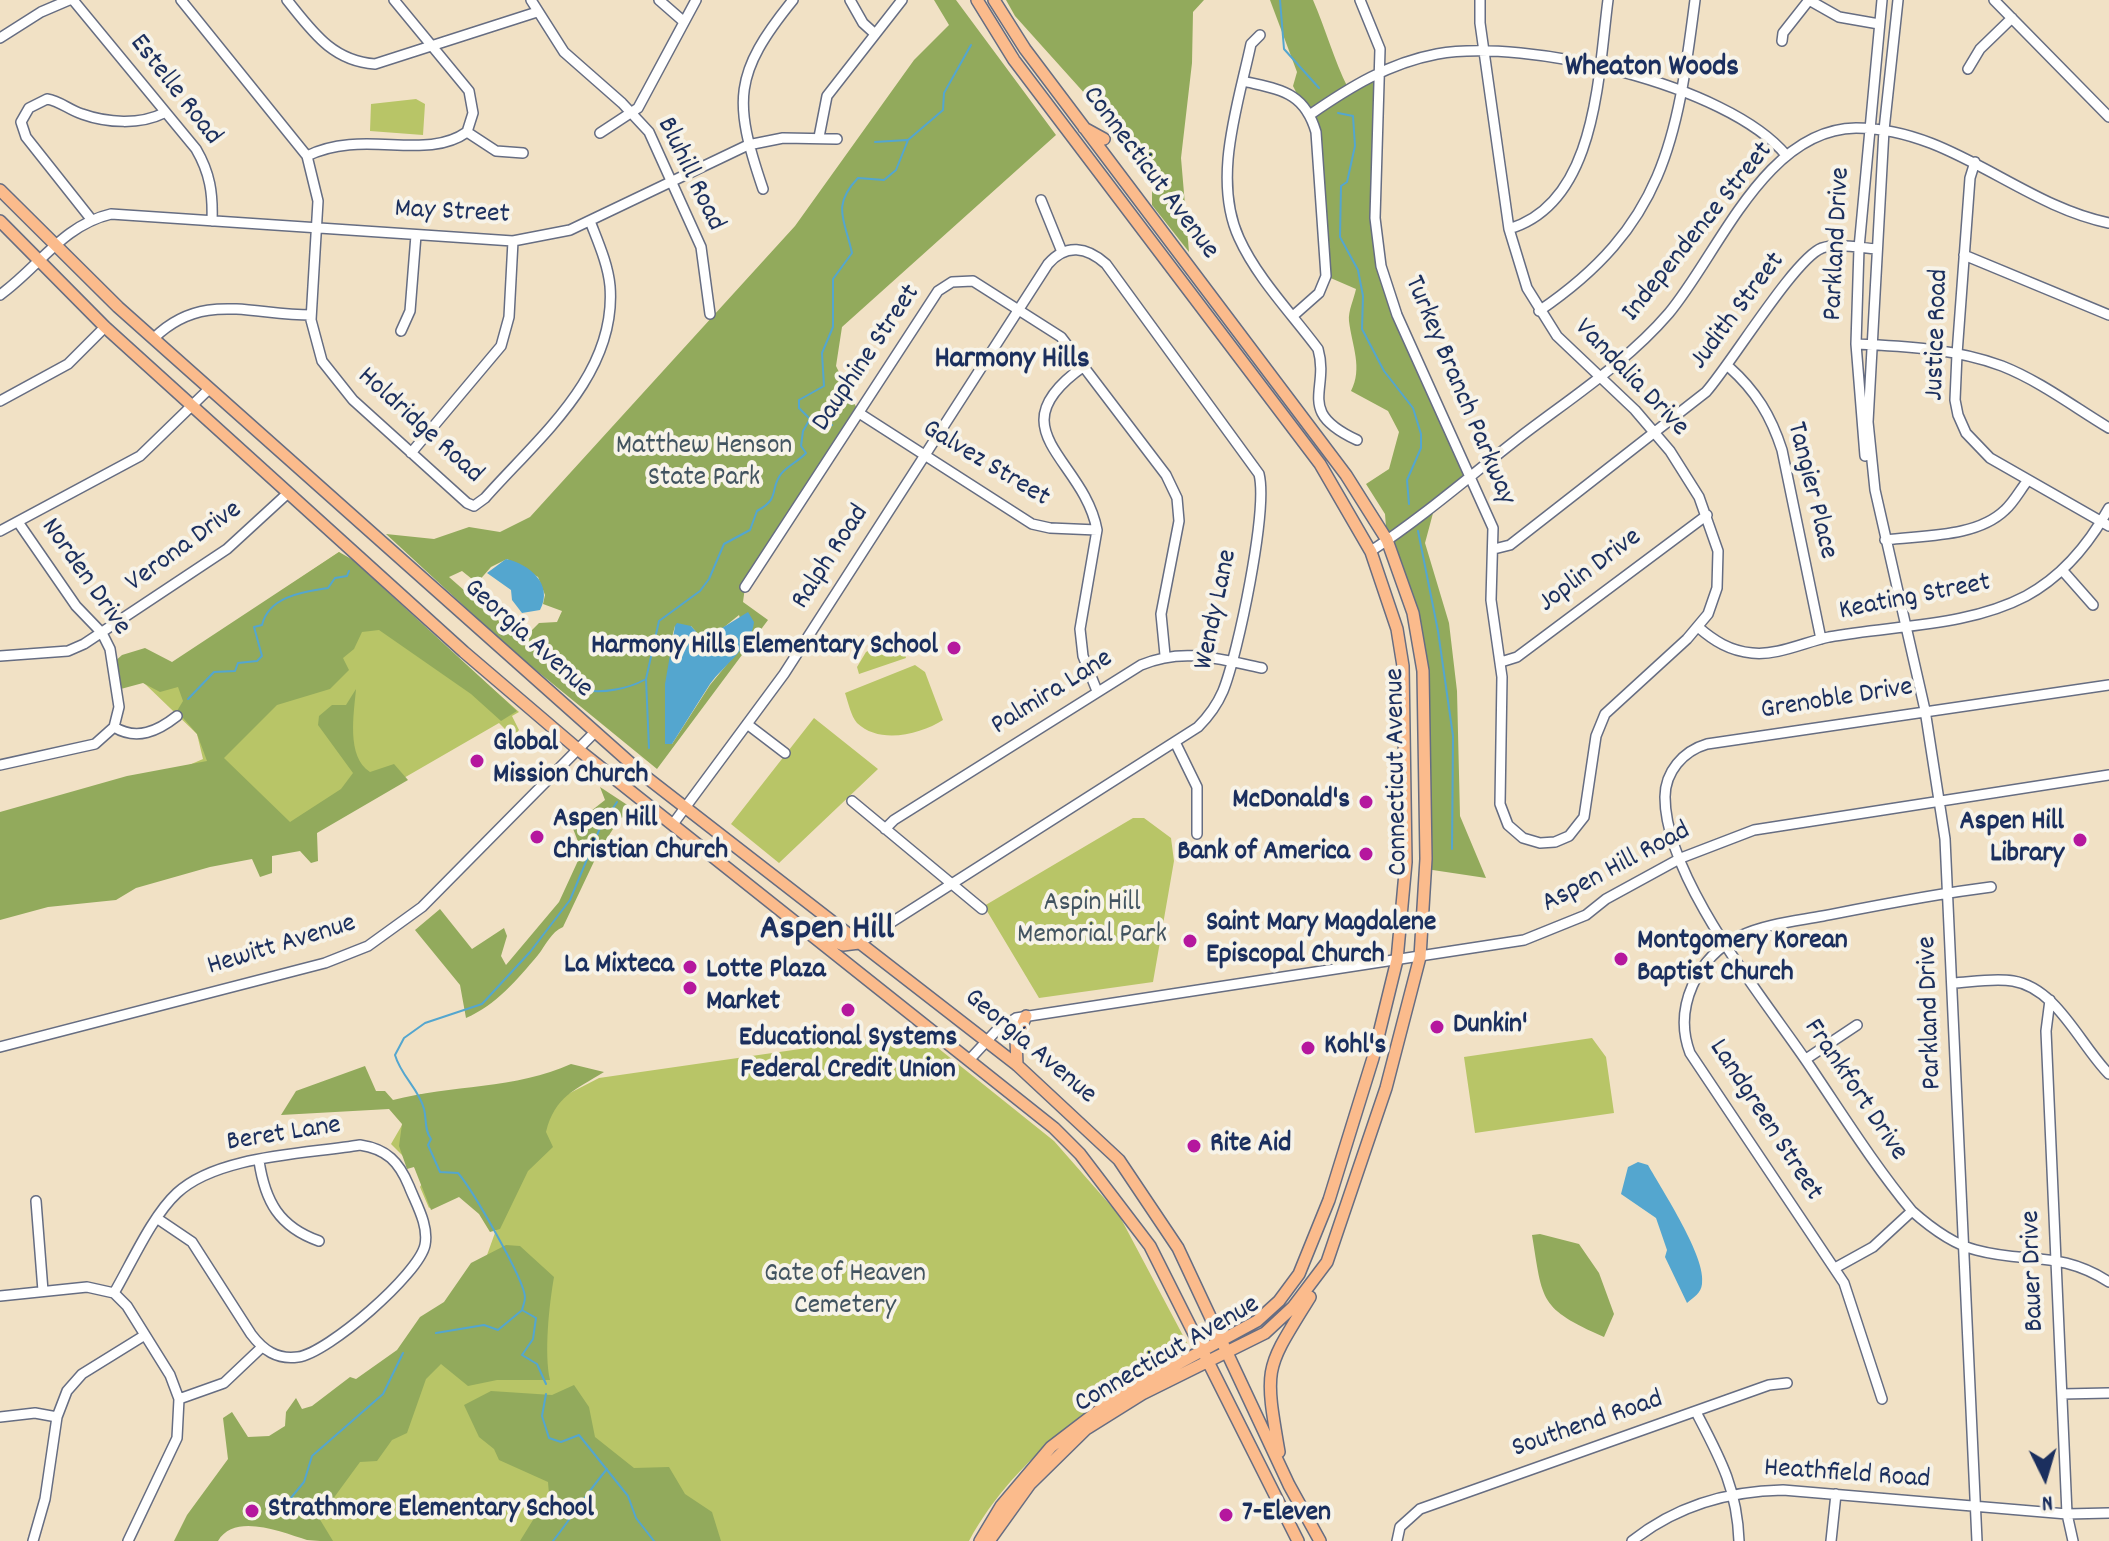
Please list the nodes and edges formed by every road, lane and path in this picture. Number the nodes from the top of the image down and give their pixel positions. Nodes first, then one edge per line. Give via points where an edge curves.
1 (71, 0) edge
2 (181, 0) edge
3 (287, 0) edge
4 (394, 0) edge
5 (531, 0) edge
6 (659, 0) edge
7 (696, 0) edge
8 (793, 0) edge
9 (850, 0) edge
10 (902, 0) edge
11 (977, 0) edge
12 (994, 0) edge
13 (1360, 0) edge
14 (1480, 0) edge
15 (1608, 0) edge
16 (1695, 0) edge
17 (1809, 0) edge
18 (1882, 0) edge
19 (1898, 0) edge
20 (1994, 0) edge
21 (537, 12) junction
22 (2012, 18) junction
23 (683, 21) junction
24 (1879, 24) junction
25 (874, 33) junction
26 (1260, 35) dead end
27 (0, 38) edge
28 (1782, 41) dead end
29 (433, 48) junction
30 (1484, 51) junction
31 (1599, 69) junction
32 (1968, 69) dead end
33 (1381, 71) junction
34 (1243, 81) junction
35 (1684, 90) junction
36 (164, 113) junction
37 (632, 113) junction
38 (1311, 114) junction
39 (2109, 117) edge
40 (1081, 124) junction
41 (1869, 129) junction
42 (1884, 130) junction
43 (467, 132) junction
44 (600, 133) dead end
45 (819, 137) junction
46 (837, 139) dead end
47 (1104, 139) dead end
48 (748, 145) junction
49 (523, 153) dead end
50 (1786, 155) junction
51 (307, 156) junction
52 (1975, 162) junction
53 (1119, 175) junction
54 (673, 180) junction
55 (1109, 183) junction
56 (763, 189) dead end
57 (0, 190) edge
58 (1041, 200) dead end
59 (91, 219) junction
60 (0, 221) edge
61 (212, 221) junction
62 (590, 221) junction
63 (2109, 223) edge
64 (316, 228) junction
65 (1509, 229) junction
66 (416, 235) junction
67 (513, 241) junction
68 (54, 246) junction
69 (1859, 248) junction
70 (1877, 249) junction
71 (1062, 252) junction
72 (1964, 255) junction
73 (38, 261) junction
74 (0, 295) edge
75 (1019, 309) junction
76 (1539, 311) junction
77 (710, 314) dead end
78 (311, 315) junction
79 (2109, 315) edge
80 (1293, 316) junction
81 (105, 327) junction
82 (401, 331) dead end
83 (154, 338) junction
84 (1856, 344) junction
85 (1870, 345) junction
86 (1957, 354) junction
87 (1084, 366) junction
88 (1729, 367) junction
89 (1599, 377) junction
90 (209, 389) junction
91 (0, 401) edge
92 (192, 405) junction
93 (859, 413) junction
94 (2109, 428) edge
95 (1656, 434) junction
96 (1357, 440) dead end
97 (411, 453) junction
98 (923, 456) junction
99 (1469, 476) junction
100 (2028, 480) junction
101 (1875, 490) junction
102 (288, 493) junction
103 (2109, 508) edge
104 (1707, 515) junction
105 (18, 522) junction
106 (2104, 525) edge
107 (1097, 530) junction
108 (0, 531) edge
109 (1387, 540) junction
110 (1885, 540) junction
111 (1494, 549) junction
112 (1371, 551) junction
113 (2063, 571) junction
114 (745, 587) dead end
115 (2093, 605) dead end
116 (1907, 625) junction
117 (1698, 627) junction
118 (102, 633) junction
119 (1821, 639) junction
120 (1165, 655) junction
121 (0, 656) edge
122 (1231, 662) junction
123 (1501, 662) junction
124 (1262, 668) dead end
125 (2109, 685) edge
126 (1097, 691) junction
127 (1925, 710) junction
128 (177, 716) dead end
129 (747, 724) junction
130 (114, 727) junction
131 (595, 732) junction
132 (1175, 742) junction
133 (580, 751) junction
134 (785, 753) dead end
135 (0, 765) edge
136 (2109, 775) edge
137 (1940, 799) junction
138 (852, 801) dead end
139 (1500, 804) joint
140 (684, 807) junction
141 (673, 824) junction
142 (885, 829) junction
143 (1197, 834) dead end
144 (1681, 858) junction
145 (950, 884) junction
146 (1991, 887) dead end
147 (1949, 892) junction
148 (982, 909) dead end
149 (786, 914) junction
150 (859, 943) junction
151 (1727, 944) junction
152 (840, 955) junction
153 (1420, 957) junction
154 (1397, 960) junction
155 (902, 976) junction
156 (1952, 983) junction
157 (2050, 1000) junction
158 (1026, 1016) junction
159 (1857, 1025) dead end
160 (986, 1041) junction
161 (0, 1047) edge
162 (971, 1058) junction
163 (1806, 1059) junction
164 (1017, 1065) junction
165 (2109, 1074) edge
166 (259, 1161) junction
167 (36, 1201) dead end
168 (1912, 1211) junction
169 (158, 1219) junction
170 (319, 1241) dead end
171 (1964, 1245) junction
172 (2057, 1259) junction
173 (1327, 1262) junction
174 (1835, 1268) junction
175 (2109, 1282) edge
176 (43, 1291) junction
177 (114, 1293) junction
178 (0, 1296) edge
179 (145, 1335) junction
180 (1223, 1340) junction
181 (262, 1347) junction
182 (1202, 1349) junction
183 (1229, 1353) junction
184 (1207, 1361) junction
185 (1787, 1383) dead end
186 (2109, 1393) edge
187 (2062, 1394) junction
188 (179, 1399) junction
189 (1882, 1399) dead end
190 (1696, 1412) junction
191 (0, 1417) edge
192 (57, 1417) junction
193 (1283, 1472) junction
194 (1735, 1494) junction
195 (1836, 1494) junction
196 (1975, 1507) junction
197 (2109, 1513) edge
198 (2067, 1514) junction
199 (33, 1541) edge
200 (128, 1541) edge
201 (980, 1541) edge
202 (989, 1541) edge
203 (1298, 1541) edge
204 (1320, 1541) edge
205 (1397, 1541) edge
206 (1632, 1541) edge
207 (1739, 1541) edge
208 (1831, 1541) edge
209 (1977, 1541) edge
210 (2073, 1541) edge

1 - 27 street
1 - 36 street, Estelle Road
2 - 51 street, Holdridge Road
3 - 29 street via 328,48 358,63 394,61
4 - 29 street
5 - 21 street, Bluhill Road
6 - 23 street
7 - 23 street
8 - 48 street via 762,37 746,73 742,97
9 - 25 street
10 - 25 street
11 - 55 main road, Connecticut Avenue via 1014,60
12 - 40 main road, Connecticut Avenue
13 - 33 street, Turkey Branch Parkway via 1376,33
14 - 30 street, Vandalia Drive
15 - 31 street
16 - 35 street
17 - 24 street via 1839,17
17 - 28 street
18 - 24 street, Parkland Drive
19 - 42 street, Parkland Drive
20 - 22 street
21 - 29 street
21 - 37 street, Bluhill Road via 564,52
22 - 32 street
22 - 39 street
23 - 37 street
24 - 41 street, Parkland Drive
25 - 45 street via 827,96
26 - 34 street via 1251,44
29 - 43 street via 469,91 473,113
30 - 31 street via 1531,54
30 - 33 street via 1436,55
30 - 65 street, Vandalia Drive
31 - 35 street
31 - 65 street via 1588,129 1568,184 1541,215
33 - 38 street
33 - 99 street, Turkey Branch Parkway via 1375,218 1381,266 1397,315
34 - 38 street via 1289,93
34 - 80 street via 1227,168 1229,209 1247,253
35 - 50 street via 1737,115
35 - 76 street via 1669,153 1638,215 1599,264
36 - 59 street via 123,121 82,114 47,99 29,108 21,122 26,137
36 - 61 street, Estelle Road via 206,166
37 - 44 street
37 - 54 street, Bluhill Road via 649,132
38 - 80 street via 1326,276 1319,293
40 - 47 main road
40 - 53 main road, Connecticut Avenue
41 - 42 street, Independence Street
41 - 50 street, Independence Street via 1830,131
41 - 69 street, Parkland Drive
42 - 52 street, Independence Street via 1919,138
42 - 70 street, Parkland Drive
43 - 49 street via 496,151
43 - 51 street via 439,146 339,143
45 - 46 street, May Street
45 - 48 street, May Street
48 - 54 street, May Street
48 - 56 street
50 - 89 street, Independence Street via 1755,189 1667,314
51 - 64 street, Holdridge Road via 318,201
52 - 63 street, Independence Street via 2067,210
52 - 72 street, Justice Road
53 - 55 main road
53 - 109 main road, Connecticut Avenue via 1346,475
54 - 62 street, May Street
54 - 77 street, Bluhill Road via 701,247
55 - 112 main road, Connecticut Avenue via 1320,464
57 - 68 main road, Georgia Avenue
58 - 71 street
59 - 61 street, May Street via 123,214
59 - 68 street, May Street
60 - 73 main road, Georgia Avenue
61 - 64 street, May Street
62 - 67 street, May Street via 550,237
62 - 97 street, Holdridge Road via 610,284 610,314 603,347 577,395 474,506
64 - 66 street, May Street
64 - 78 street, Holdridge Road
65 - 76 street, Vandalia Drive
66 - 67 street, May Street
66 - 82 street via 410,311
67 - 97 street via 509,317 501,346
68 - 73 street, May Street
68 - 83 main road, Georgia Avenue
69 - 70 street, Judith Street
69 - 84 street, Parkland Drive
69 - 88 street, Judith Street via 1834,246 1810,255
70 - 85 street, Parkland Drive
71 - 75 street
71 - 122 street, Wendy Lane via 1084,250 1106,264 1259,474 1262,504
72 - 79 street
72 - 86 street, Justice Road
73 - 74 street, May Street
73 - 81 main road, Georgia Avenue
75 - 87 street, Dauphine Street via 1061,337
75 - 93 street, Dauphine Street via 973,281 952,282 938,291
75 - 98 street, Ralph Road
76 - 89 street, Vandalia Drive
78 - 83 street via 206,309 179,318
78 - 97 street, Holdridge Road via 313,337 335,380
80 - 96 street via 1318,349 1322,364 1317,400 1323,413
81 - 91 street via 68,364
81 - 92 main road, Georgia Avenue
83 - 90 main road, Georgia Avenue
84 - 85 street
84 - 101 street, Parkland Drive via 1860,414
85 - 86 street
85 - 101 street, Parkland Drive via 1868,422
86 - 94 street via 2024,376
86 - 100 street, Justice Road via 1955,400 1966,433 1990,458
87 - 107 street via 1050,395 1044,421 1048,441 1089,498
87 - 120 street, Dauphine Street via 1166,475 1177,498 1179,521 1161,614
88 - 95 street, Judith Street
88 - 119 street, Tangier Place via 1754,392 1774,424
89 - 95 street, Vandalia Drive
89 - 99 street, Independence Street
90 - 92 street
90 - 131 main road, Georgia Avenue
92 - 102 main road, Georgia Avenue
92 - 105 street via 140,456
93 - 98 street, Galvez Street
93 - 114 street, Dauphine Street
95 - 104 street, Vandalia Drive via 1687,475
95 - 111 street, Judith Street via 1510,545
98 - 107 street, Galvez Street via 1032,524
98 - 129 street, Ralph Road
99 - 109 street, Independence Street
99 - 111 street, Turkey Branch Parkway via 1493,528
100 - 106 street, Justice Road
100 - 110 street via 2006,510 1984,524
101 - 110 street, Parkland Drive
102 - 118 street, Verona Drive via 227,549
102 - 133 main road, Georgia Avenue
103 - 106 street, Keating Street
104 - 117 street, Vandalia Drive via 1719,577 1715,601
104 - 123 street, Joplin Drive via 1517,657
105 - 108 street
105 - 118 street, Norden Drive via 76,606
106 - 113 street, Keating Street
107 - 126 street via 1080,629 1083,656
109 - 112 street, Independence Street
109 - 153 main road, Connecticut Avenue via 1416,628 1426,709
110 - 116 street, Parkland Drive
111 - 123 street, Turkey Branch Parkway via 1491,600
112 - 154 main road, Connecticut Avenue via 1397,629 1404,680 1406,862
113 - 115 street
113 - 116 street, Keating Street via 1993,610
116 - 119 street, Keating Street
116 - 127 street, Parkland Drive
117 - 119 street, Keating Street via 1722,645 1750,653
117 - 139 street, Vandalia Drive via 1605,714 1596,736 1584,817 1569,836 1555,842 1527,841 1508,825
118 - 121 street, Verona Drive via 68,651
118 - 130 street, Norden Drive via 110,649 119,707
120 - 122 street, Palmira Lane
120 - 126 street, Palmira Lane
122 - 124 street, Palmira Lane
122 - 132 street, Wendy Lane via 1216,705 1198,727
123 - 139 street, Turkey Branch Parkway
125 - 127 street, Grenoble Drive
126 - 142 street, Palmira Lane
127 - 137 street, Parkland Drive
127 - 144 street, Grenoble Drive via 1693,749 1675,766 1666,786 1666,809
128 - 130 street via 152,732
129 - 134 street
129 - 140 street, Ralph Road
130 - 135 street via 89,746
131 - 133 street, Hewitt Avenue
131 - 140 main road, Georgia Avenue
132 - 143 street via 1197,787
132 - 145 street, Wendy Lane
133 - 141 main road, Georgia Avenue
133 - 161 street, Hewitt Avenue via 422,907 368,946 325,963
136 - 137 street, Aspen Hill Road
137 - 144 street, Aspen Hill Road via 1754,830
137 - 147 street, Parkland Drive
138 - 142 street
140 - 141 street, Ralph Road
140 - 150 main road, Georgia Avenue
141 - 149 main road, Georgia Avenue
142 - 145 street
144 - 151 street, Frankfort Drive via 1701,904
144 - 153 street, Aspen Hill Road via 1556,929 1509,943
145 - 148 street
145 - 150 street, Wendy Lane
146 - 147 street, Landgreen Street
147 - 151 street, Landgreen Street via 1768,927
147 - 156 street, Parkland Drive
149 - 150 main road via 794,914 837,944
149 - 152 main road, Georgia Avenue
150 - 155 main road, Georgia Avenue
151 - 163 street, Frankfort Drive
151 - 174 street, Landgreen Street via 1687,995 1683,1035 1698,1066
152 - 155 main road via 861,953
152 - 162 main road, Georgia Avenue
153 - 154 street, Aspen Hill Road
153 - 173 main road, Connecticut Avenue via 1386,1088
154 - 158 street, Aspen Hill Road
154 - 180 main road, Connecticut Avenue via 1355,1120 1307,1258 1279,1301
155 - 160 main road, Georgia Avenue
156 - 157 street via 2011,981
156 - 171 street, Parkland Drive
157 - 165 street
157 - 172 street, Bauer Drive via 2046,1031
158 - 160 street, Aspen Hill Road via 1004,1024
158 - 164 main road via 1016,1039
159 - 163 street
160 - 162 street, Aspen Hill Road
160 - 164 main road, Georgia Avenue
162 - 182 main road, Georgia Avenue via 1054,1128 1122,1207 1150,1246
163 - 168 street, Frankfort Drive
164 - 180 main road, Georgia Avenue via 1119,1160 1178,1248
166 - 169 street, Beret Lane via 198,1177 176,1194
166 - 170 street via 265,1196 275,1210 303,1235
166 - 181 street, Beret Lane via 360,1145 376,1148 394,1159 403,1173 426,1236 410,1271 356,1323 299,1357 283,1357
167 - 176 street
168 - 171 street, Frankfort Drive
168 - 174 street via 1873,1247
169 - 177 street, Beret Lane
169 - 181 street via 192,1242
171 - 172 street, Frankfort Drive
171 - 196 street, Parkland Drive
172 - 175 street, Frankfort Drive
172 - 187 street, Bauer Drive
173 - 183 main road, Connecticut Avenue via 1274,1325
173 - 193 main road via 1271,1364 1270,1400
174 - 189 street, Landgreen Street via 1857,1313
176 - 177 street via 87,1287
176 - 178 street
177 - 179 street
179 - 188 street
179 - 192 street via 82,1374 67,1391
180 - 182 main road, Connecticut Avenue
180 - 183 main road, Georgia Avenue
181 - 188 street via 224,1383
182 - 184 main road, Georgia Avenue
182 - 201 main road, Connecticut Avenue via 1115,1398 1051,1447 1005,1500
183 - 184 main road, Connecticut Avenue
183 - 193 main road, Georgia Avenue
184 - 202 main road, Connecticut Avenue via 1086,1429 1030,1484
184 - 203 main road, Georgia Avenue
185 - 190 street, Southend Road
186 - 187 street
187 - 198 street, Bauer Drive
188 - 200 street via 177,1438
190 - 194 street
190 - 205 street, Southend Road via 1431,1505 1407,1519
191 - 192 street
192 - 199 street
193 - 204 main road, Georgia Avenue
194 - 195 street, Heathfield Road
194 - 206 street, Heathfield Road via 1699,1503
194 - 207 street
195 - 196 street, Heathfield Road
195 - 208 street
196 - 198 street, Heathfield Road
196 - 209 street, Parkland Drive
197 - 198 street, Heathfield Road
198 - 210 street, Bauer Drive

